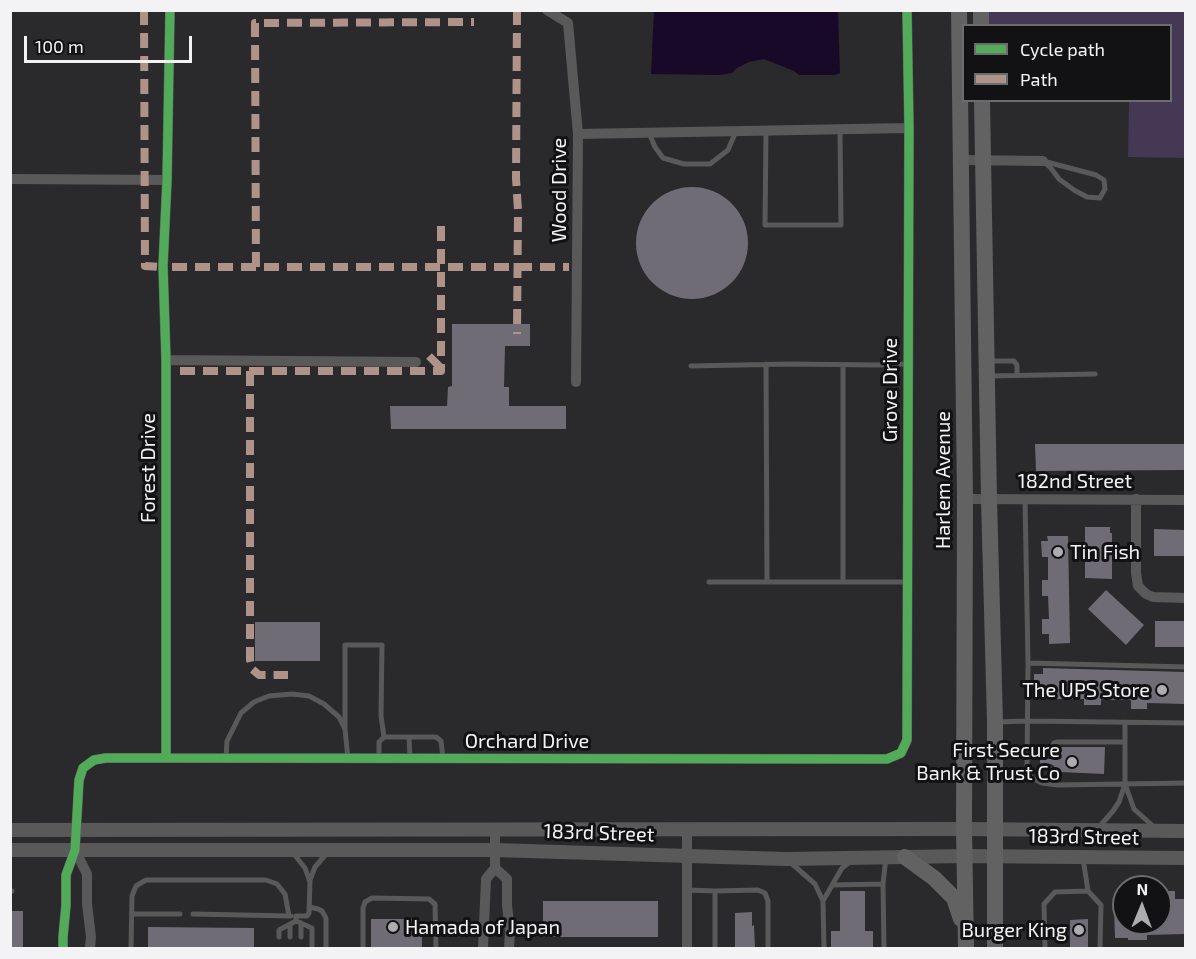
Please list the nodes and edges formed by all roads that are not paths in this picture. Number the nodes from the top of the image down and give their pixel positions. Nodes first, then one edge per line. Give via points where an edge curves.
1 (170, 10) edge
2 (547, 10) edge
3 (907, 10) edge
4 (959, 10) edge
5 (982, 102) edge
6 (909, 128) junction
7 (840, 129) junction
8 (736, 131) junction
9 (766, 131) junction
10 (649, 133) junction
11 (578, 134) junction
12 (962, 160) junction
13 (982, 160) junction
14 (1043, 161) junction
15 (10, 179) edge
16 (167, 180) junction
17 (166, 360) junction
18 (416, 362) dead end
19 (766, 364) junction
20 (908, 364) junction
21 (843, 365) junction
22 (691, 366) dead end
23 (987, 369) junction
24 (1095, 374) dead end
25 (1017, 375) junction
26 (576, 382) dead end
27 (965, 499) junction
28 (989, 499) junction
29 (1025, 499) junction
30 (1136, 500) junction
31 (1185, 500) edge
32 (767, 581) junction
33 (843, 581) junction
34 (709, 582) dead end
35 (908, 582) junction
36 (1185, 598) edge
37 (1028, 663) junction
38 (1185, 667) edge
39 (1028, 721) junction
40 (995, 722) junction
41 (1125, 722) junction
42 (1185, 723) edge
43 (345, 729) junction
44 (384, 737) junction
45 (409, 737) junction
46 (1125, 742) junction
47 (1050, 755) dead end
48 (166, 758) junction
49 (226, 758) junction
50 (410, 758) junction
51 (348, 759) junction
52 (379, 759) junction
53 (443, 759) junction
54 (887, 759) joint
55 (1050, 769) dead end
56 (1185, 783) edge
57 (1050, 784) junction
58 (1125, 784) junction
59 (495, 829) junction
60 (964, 829) junction
61 (10, 830) edge
62 (76, 830) junction
63 (687, 830) junction
64 (994, 830) junction
65 (1158, 830) junction
66 (1096, 831) junction
67 (1185, 831) edge
68 (290, 849) junction
69 (330, 849) junction
70 (10, 850) edge
71 (75, 850) junction
72 (495, 850) junction
73 (687, 855) junction
74 (964, 856) junction
75 (994, 856) junction
76 (886, 857) junction
77 (905, 857) junction
78 (1083, 857) junction
79 (786, 858) junction
80 (856, 858) junction
81 (1185, 858) edge
82 (495, 868) junction
83 (310, 882) junction
84 (883, 884) junction
85 (832, 885) junction
86 (687, 890) junction
87 (715, 891) junction
88 (1088, 891) junction
89 (824, 901) junction
90 (309, 907) junction
91 (132, 914) junction
92 (180, 914) dead end
93 (194, 914) dead end
94 (289, 916) junction
95 (296, 921) junction
96 (279, 937) dead end
97 (290, 937) dead end
98 (301, 937) dead end
99 (966, 940) edge
100 (63, 948) edge
101 (90, 948) edge
102 (131, 948) edge
103 (312, 948) edge
104 (326, 948) edge
105 (363, 948) edge
106 (436, 948) edge
107 (483, 948) edge
108 (509, 948) edge
109 (687, 948) edge
110 (715, 948) edge
111 (768, 948) edge
112 (824, 948) edge
113 (884, 948) edge
114 (995, 948) edge
115 (1045, 948) edge
116 (1100, 948) edge

1 - 16 street, Forest Drive
2 - 11 street, Wood Drive via 568,23
3 - 6 street, Grove Drive
4 - 12 main road, Harlem Avenue
5 - 13 main road
6 - 7 street
6 - 20 street, Grove Drive
7 - 9 street
7 - 9 lane via 841,225 765,225
8 - 9 street
8 - 10 street
8 - 10 lane via 728,150 710,164 684,164 663,158
10 - 11 street
11 - 26 street, Wood Drive
12 - 13 street
12 - 27 main road, Harlem Avenue
13 - 14 street
13 - 23 main road
14 - 14 lane via 1096,175 1104,180 1105,189 1100,198 1087,197 1059,179
15 - 16 street
16 - 17 street, Forest Drive via 163,266
17 - 18 street
17 - 48 street, Forest Drive
19 - 21 lane
19 - 22 lane
19 - 32 lane
20 - 21 lane
20 - 35 street, Grove Drive
21 - 33 lane
23 - 25 lane
23 - 25 lane via 1014,361
23 - 28 main road
24 - 25 lane
27 - 28 street, 182nd Street
27 - 60 main road, Harlem Avenue
28 - 29 street, 182nd Street
28 - 40 main road
29 - 30 street, 182nd Street
29 - 37 lane
30 - 31 street, 182nd Street
30 - 36 street via 1138,586 1153,597
32 - 33 lane
32 - 34 lane
33 - 35 lane
35 - 54 street, Grove Drive via 907,740 901,753
37 - 38 lane
37 - 39 lane
39 - 40 lane
39 - 41 lane
39 - 57 lane via 1028,768 1032,778
40 - 64 main road
41 - 42 lane
41 - 46 lane
43 - 44 lane via 345,645 382,645
43 - 49 lane via 339,717 309,696 269,696 241,713 227,741
43 - 51 lane
44 - 45 lane
44 - 52 lane via 379,742
45 - 50 lane
45 - 53 lane via 436,737 442,744
46 - 47 lane via 1058,742
46 - 58 lane
48 - 49 street, Orchard Drive
48 - 62 street via 106,758 83,768
49 - 51 street, Orchard Drive
50 - 52 street, Orchard Drive
50 - 53 street, Orchard Drive
51 - 52 street, Orchard Drive
53 - 54 street, Orchard Drive
55 - 57 lane
56 - 58 lane
57 - 58 lane
58 - 65 lane via 1134,809
58 - 66 lane via 1119,802
59 - 62 street, 183rd Street
59 - 63 street, 183rd Street
59 - 72 street
60 - 63 street, 183rd Street
60 - 64 street, 183rd Street
60 - 74 main road, Harlem Avenue
61 - 62 street, 183rd Street
62 - 71 street
63 - 73 street
64 - 66 street, 183rd Street
64 - 75 main road
65 - 66 street, 183rd Street
65 - 67 street, 183rd Street
68 - 69 street, 183rd Street
68 - 71 street, 183rd Street
68 - 83 lane
69 - 72 street, 183rd Street
69 - 83 lane via 315,867
70 - 71 street, 183rd Street
71 - 100 street via 66,875
71 - 101 street via 87,874
72 - 73 street, 183rd Street
72 - 82 street
73 - 79 street, 183rd Street
73 - 86 street
74 - 75 street, 183rd Street
74 - 77 street, 183rd Street
74 - 99 main road, Harlem Avenue
75 - 78 street, 183rd Street
75 - 114 main road
76 - 77 street, 183rd Street
76 - 80 street, 183rd Street
76 - 84 lane
77 - 99 main road via 954,898
78 - 81 street, 183rd Street
78 - 88 lane
79 - 80 street, 183rd Street
79 - 89 lane via 815,884
80 - 85 lane via 842,867
82 - 107 street via 486,879
82 - 108 street via 507,879
83 - 90 lane
84 - 85 lane
84 - 113 lane
85 - 89 lane
86 - 87 lane
86 - 109 street
87 - 110 lane
87 - 111 lane via 765,893
88 - 115 lane via 1055,892 1044,904
88 - 116 lane via 1101,905
89 - 112 lane
90 - 95 lane via 309,913
90 - 104 lane via 318,909 326,918
91 - 92 lane
91 - 94 lane via 136,886 146,880 266,880 278,884 285,894
91 - 102 lane
93 - 94 lane
94 - 95 lane
95 - 96 lane via 279,930
95 - 97 lane
95 - 98 lane
95 - 103 lane via 312,928
105 - 106 lane via 363,909 372,898 429,899 435,904

